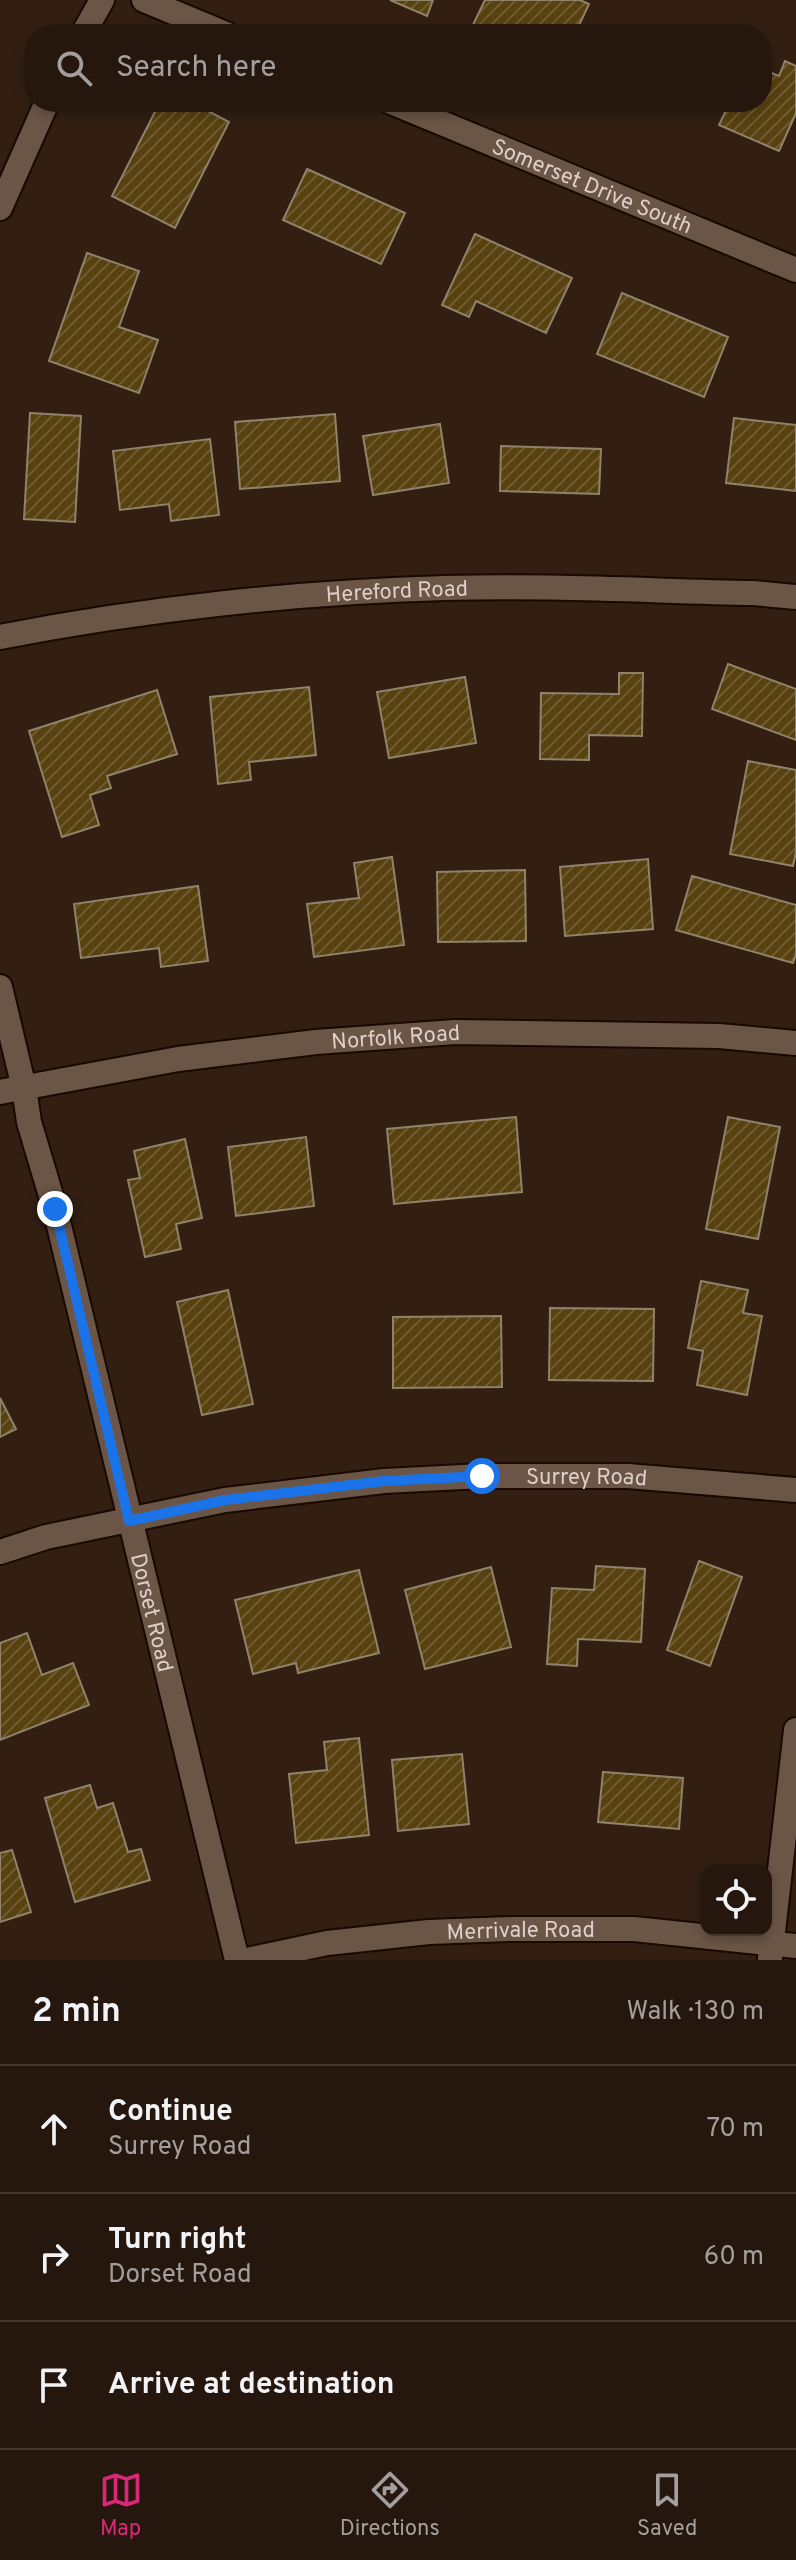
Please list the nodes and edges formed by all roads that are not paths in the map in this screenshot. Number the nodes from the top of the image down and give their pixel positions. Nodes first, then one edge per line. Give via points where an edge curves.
1 (102, 0) edge
2 (144, 0) edge
3 (89, 24) edge
4 (202, 24) edge
5 (43, 112) edge
6 (415, 112) edge
7 (0, 208) edge
8 (796, 270) edge
9 (796, 597) edge
10 (0, 637) edge
11 (0, 987) edge
12 (796, 1043) edge
13 (12, 1090) edge
14 (796, 1490) edge
15 (129, 1521) junction
16 (0, 1552) edge
17 (796, 1730) edge
18 (779, 1950) edge
19 (237, 1960) edge
20 (247, 1960) edge

1 - 3 street
2 - 4 street
5 - 7 street
6 - 8 street, Somerset Drive South
9 - 10 street, Hereford Road via 445,588 289,598
11 - 13 street, Dorset Road
12 - 13 street, Norfolk Road via 719,1036 455,1032 178,1059
13 - 15 street, Dorset Road via 29,1122 55,1209
14 - 15 street, Surrey Road via 628,1476 482,1476 384,1481 225,1500
15 - 16 street, Surrey Road
15 - 19 street, Dorset Road
17 - 18 street
18 - 20 street, Merrivale Road via 634,1929 496,1929 327,1943

